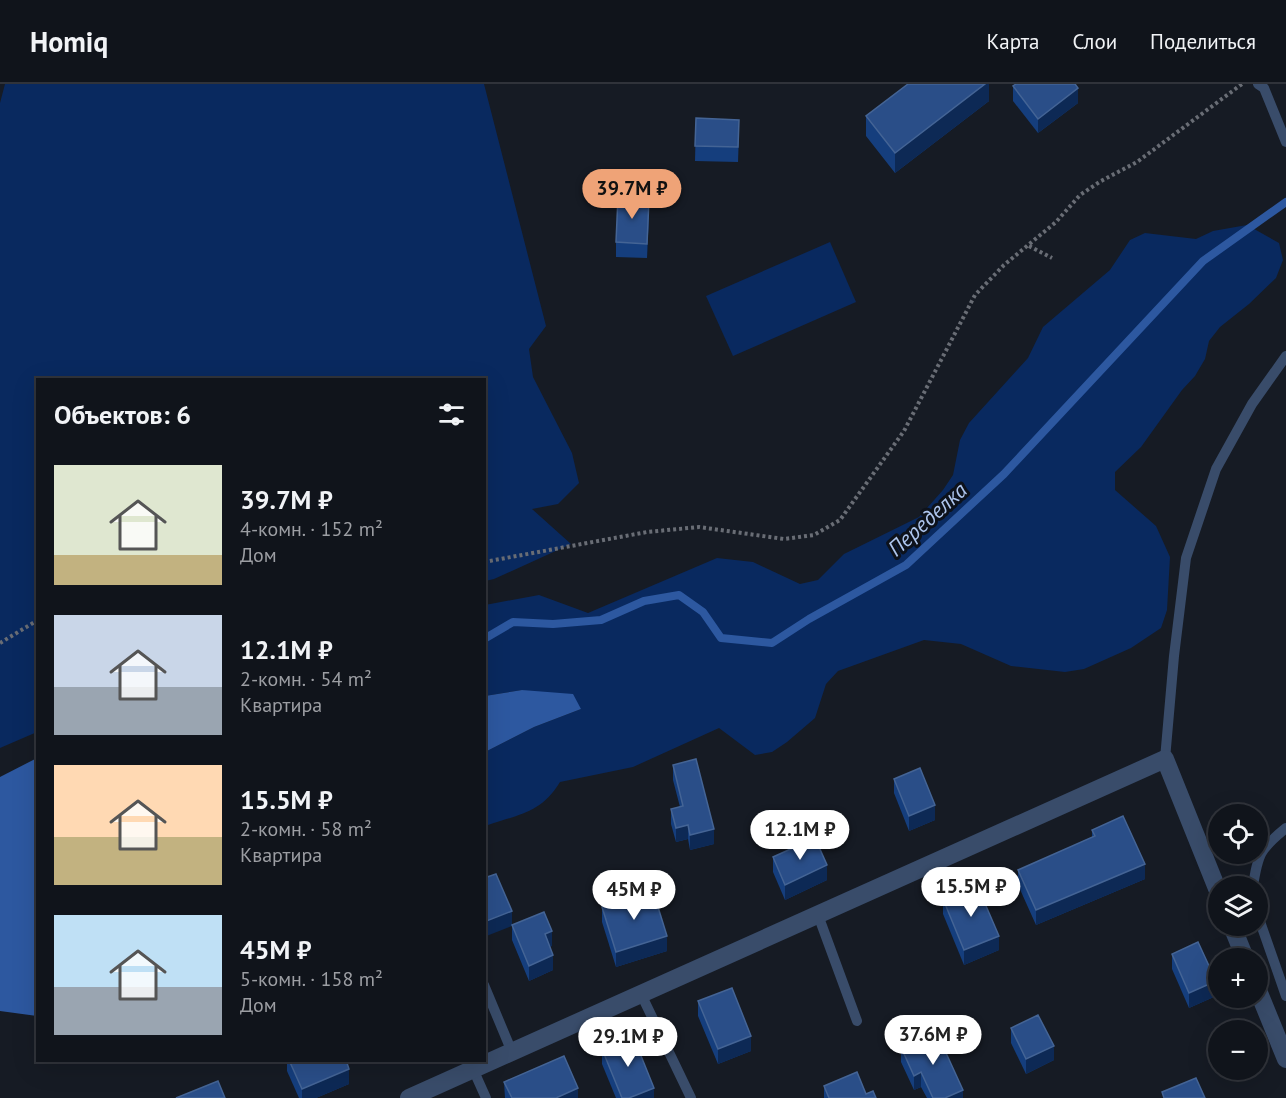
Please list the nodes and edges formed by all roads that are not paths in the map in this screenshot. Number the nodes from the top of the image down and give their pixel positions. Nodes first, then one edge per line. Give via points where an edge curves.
1 (1258, 84) edge
2 (1286, 142) edge
3 (1286, 356) edge
4 (1164, 759) junction
5 (1286, 828) edge
6 (1212, 876) edge
7 (1254, 876) edge
8 (818, 915) junction
9 (1265, 936) edge
10 (486, 990) edge
11 (641, 994) junction
12 (1286, 996) edge
13 (1265, 1008) edge
14 (857, 1021) dead end
15 (512, 1052) junction
16 (1286, 1059) edge
17 (473, 1070) junction
18 (409, 1098) edge
19 (486, 1098) edge
20 (691, 1098) edge

1 - 2 lane via 1264,88
3 - 4 lane via 1252,404 1216,469 1186,558
4 - 6 street
4 - 8 street
5 - 7 lane via 1265,844
8 - 11 street
8 - 14 lane
9 - 12 lane
10 - 15 lane
11 - 15 street
11 - 20 lane
13 - 16 street
15 - 17 street
17 - 18 street
17 - 19 lane

